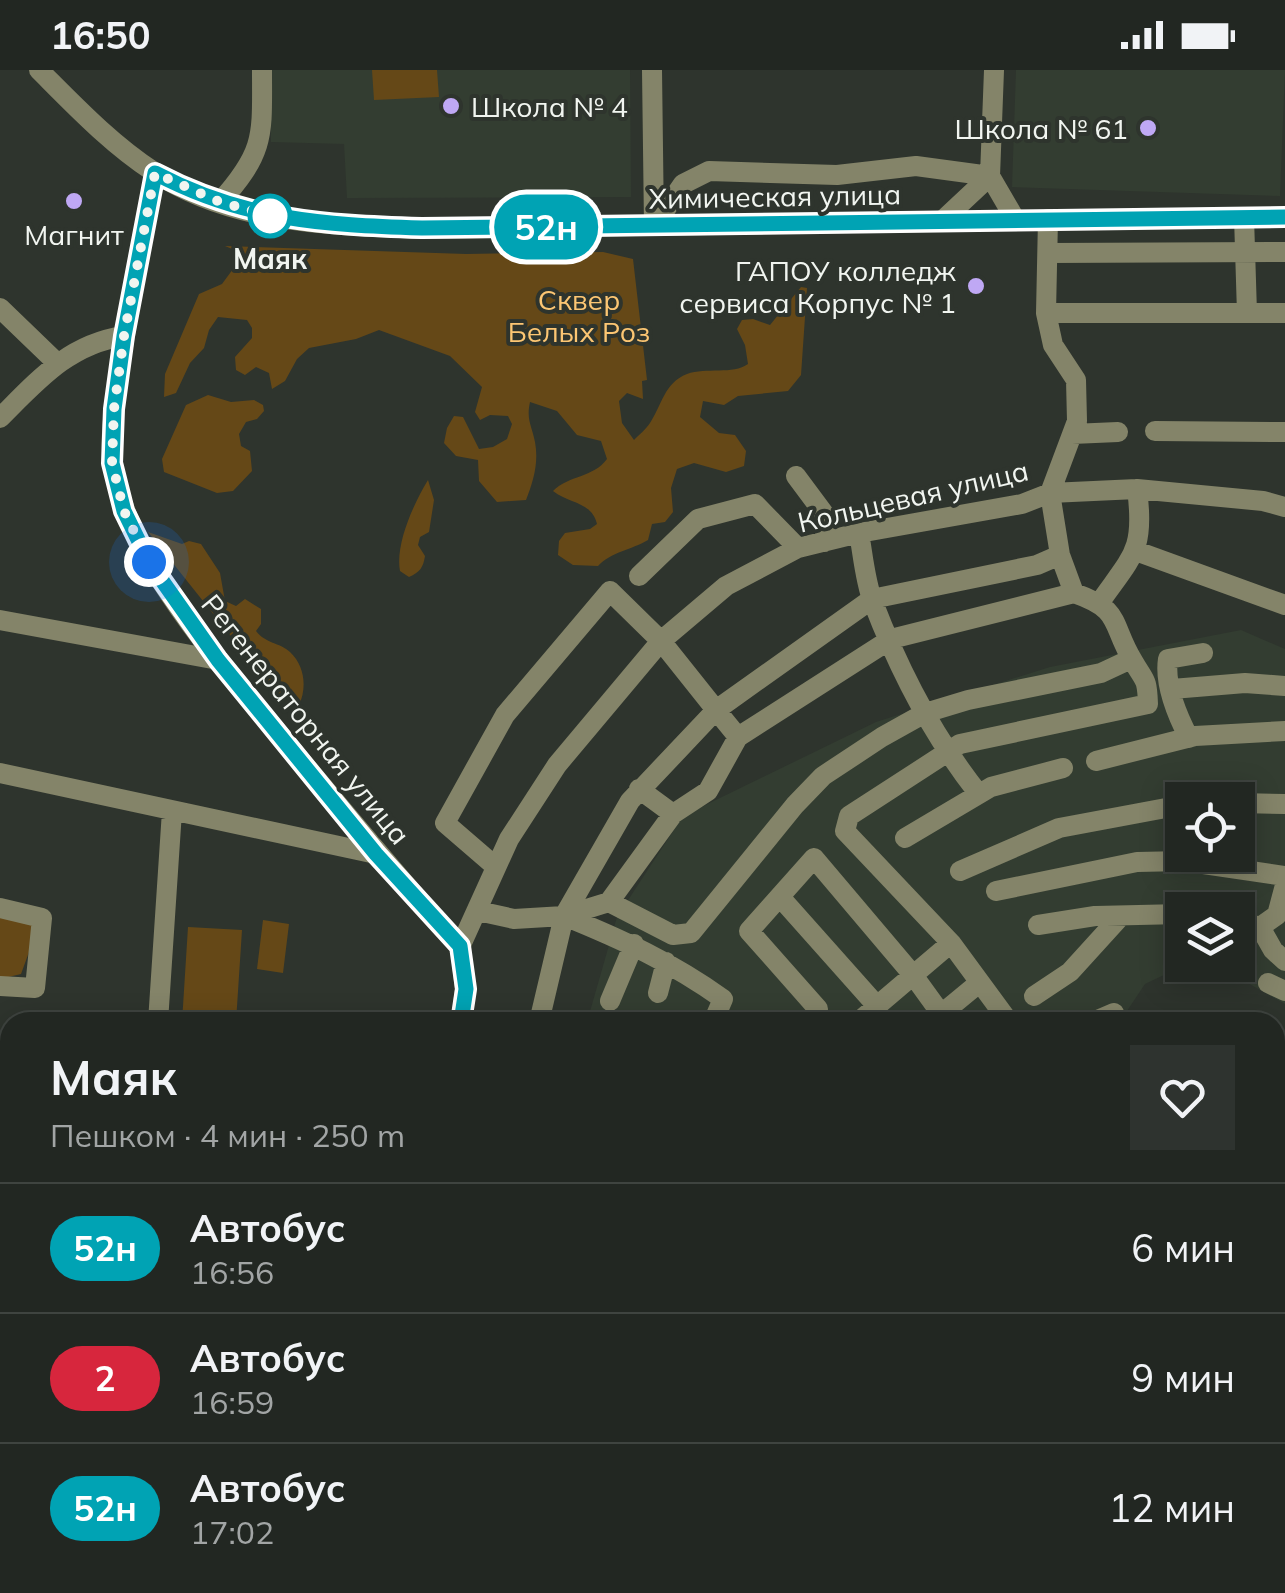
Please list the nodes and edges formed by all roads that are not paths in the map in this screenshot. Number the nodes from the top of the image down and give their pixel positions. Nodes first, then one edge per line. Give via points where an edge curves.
1 (39, 70) edge
2 (262, 70) edge
3 (652, 70) edge
4 (994, 70) edge
5 (155, 173) junction
6 (990, 176) junction
7 (220, 202) junction
8 (1244, 217) junction
9 (1285, 217) edge
10 (1015, 219) junction
11 (1048, 219) junction
12 (943, 220) junction
13 (654, 226) junction
14 (1245, 252) junction
15 (1285, 252) edge
16 (1049, 253) junction
17 (0, 308) edge
18 (1046, 313) junction
19 (1247, 313) junction
20 (1285, 313) edge
21 (124, 336) junction
22 (56, 362) junction
23 (0, 418) edge
24 (1155, 431) dead end
25 (1118, 432) dead end
26 (1285, 432) edge
27 (1072, 434) junction
28 (796, 476) dead end
29 (1137, 490) junction
30 (1050, 494) junction
31 (1285, 507) edge
32 (859, 533) junction
33 (824, 542) junction
34 (798, 548) junction
35 (1136, 551) junction
36 (1060, 555) junction
37 (639, 576) dead end
38 (1074, 593) junction
39 (872, 599) junction
40 (1100, 602) junction
41 (1285, 605) edge
42 (0, 620) edge
43 (891, 639) junction
44 (661, 641) junction
45 (1203, 652) dead end
46 (1131, 659) junction
47 (218, 660) junction
48 (1285, 686) edge
49 (1172, 689) junction
50 (716, 710) junction
51 (925, 713) junction
52 (1285, 731) edge
53 (738, 738) junction
54 (1188, 738) junction
55 (948, 754) junction
56 (1096, 762) dead end
57 (1063, 768) dead end
58 (0, 773) edge
59 (639, 789) junction
60 (978, 793) junction
61 (1255, 803) edge
62 (1285, 804) edge
63 (1165, 808) edge
64 (172, 811) junction
65 (674, 814) junction
66 (906, 838) dead end
67 (376, 854) junction
68 (496, 868) junction
69 (960, 871) dead end
70 (1285, 876) edge
71 (1285, 885) edge
72 (996, 891) dead end
73 (780, 897) junction
74 (609, 902) junction
75 (0, 908) edge
76 (478, 911) junction
77 (1165, 915) edge
78 (564, 916) junction
79 (1120, 918) junction
80 (1038, 925) dead end
81 (1255, 926) edge
82 (1260, 927) junction
83 (951, 943) junction
84 (634, 944) junction
85 (460, 946) junction
86 (1285, 961) edge
87 (666, 962) junction
88 (913, 975) junction
89 (980, 983) junction
90 (0, 986) edge
91 (658, 994) dead end
92 (1034, 996) dead end
93 (610, 1001) dead end
94 (877, 1006) junction
95 (818, 1008) dead end
96 (159, 1012) edge
97 (463, 1012) edge
98 (541, 1012) edge
99 (717, 1012) edge
100 (870, 1012) edge
101 (934, 1012) edge
102 (944, 1012) edge
103 (995, 1012) edge

1 - 5 street, Химическая улица
2 - 7 street via 262,139
3 - 13 street
4 - 6 street
5 - 7 street, Химическая улица
5 - 21 street, Регенераторная улица
6 - 10 street
6 - 12 street
6 - 13 street via 916,166 837,175 709,172 683,184
7 - 13 street, Химическая улица via 340,225
8 - 9 street, Химическая улица
8 - 11 street, Химическая улица
8 - 14 street
10 - 11 street, Химическая улица
10 - 12 street, Химическая улица
11 - 16 street
12 - 13 street, Химическая улица
14 - 15 street
14 - 16 street
14 - 19 street
16 - 18 street
17 - 22 street
18 - 19 street
18 - 27 street via 1052,344 1076,380
19 - 20 street
21 - 22 street
21 - 47 street, Регенераторная улица via 112,463 124,511 149,562
22 - 23 street
24 - 26 street
25 - 27 street
27 - 30 street
28 - 33 street via 828,519
29 - 30 street, Кольцевая улица
29 - 31 street, Кольцевая улица
29 - 35 street via 1142,524
30 - 32 street, Кольцевая улица
30 - 36 street
32 - 33 street, Кольцевая улица
32 - 39 street
33 - 34 street, Кольцевая улица
34 - 37 street via 755,504 698,519
34 - 44 street, Кольцевая улица via 726,586
35 - 40 street
35 - 41 street
36 - 38 street
36 - 39 street
38 - 40 street
38 - 43 street
39 - 43 street
39 - 50 street
40 - 46 street via 1118,624
42 - 47 street
43 - 51 street
43 - 53 street
44 - 50 street
44 - 68 street, Кольцевая улица via 557,765
44 - 68 street via 610,591 505,715 444,823
45 - 49 street via 1168,659
46 - 51 street
46 - 55 street via 1147,681 1148,704 960,744
47 - 67 street, Регенераторная улица
48 - 49 street via 1245,682
49 - 54 street
50 - 53 street
50 - 59 street
51 - 55 street
51 - 74 street via 824,776 691,933 673,935
52 - 54 street
53 - 65 street via 708,790
54 - 56 street
55 - 60 street
55 - 83 street via 849,816 845,831
57 - 60 street
58 - 64 street
59 - 65 street
59 - 78 street
60 - 66 street
61 - 62 street
63 - 69 street via 1058,828
64 - 67 street
64 - 96 street
65 - 74 street
67 - 85 street, Регенераторная улица
68 - 76 street, Кольцевая улица
70 - 72 street via 1182,861 1137,862
71 - 82 street via 1277,915
73 - 88 street via 814,858
73 - 94 street
73 - 95 street via 749,931
74 - 78 street
75 - 90 street via 42,918 36,988
76 - 78 street via 514,919
76 - 85 street, Кольцевая улица
77 - 79 street
78 - 84 street
78 - 98 street
79 - 80 street
79 - 92 street via 1070,972
81 - 82 street
82 - 86 street
83 - 88 street
83 - 89 street
84 - 87 street
84 - 93 street
85 - 97 street
87 - 91 street
87 - 99 street via 723,998
88 - 94 street
88 - 101 street
89 - 102 street
89 - 103 street
94 - 100 street

